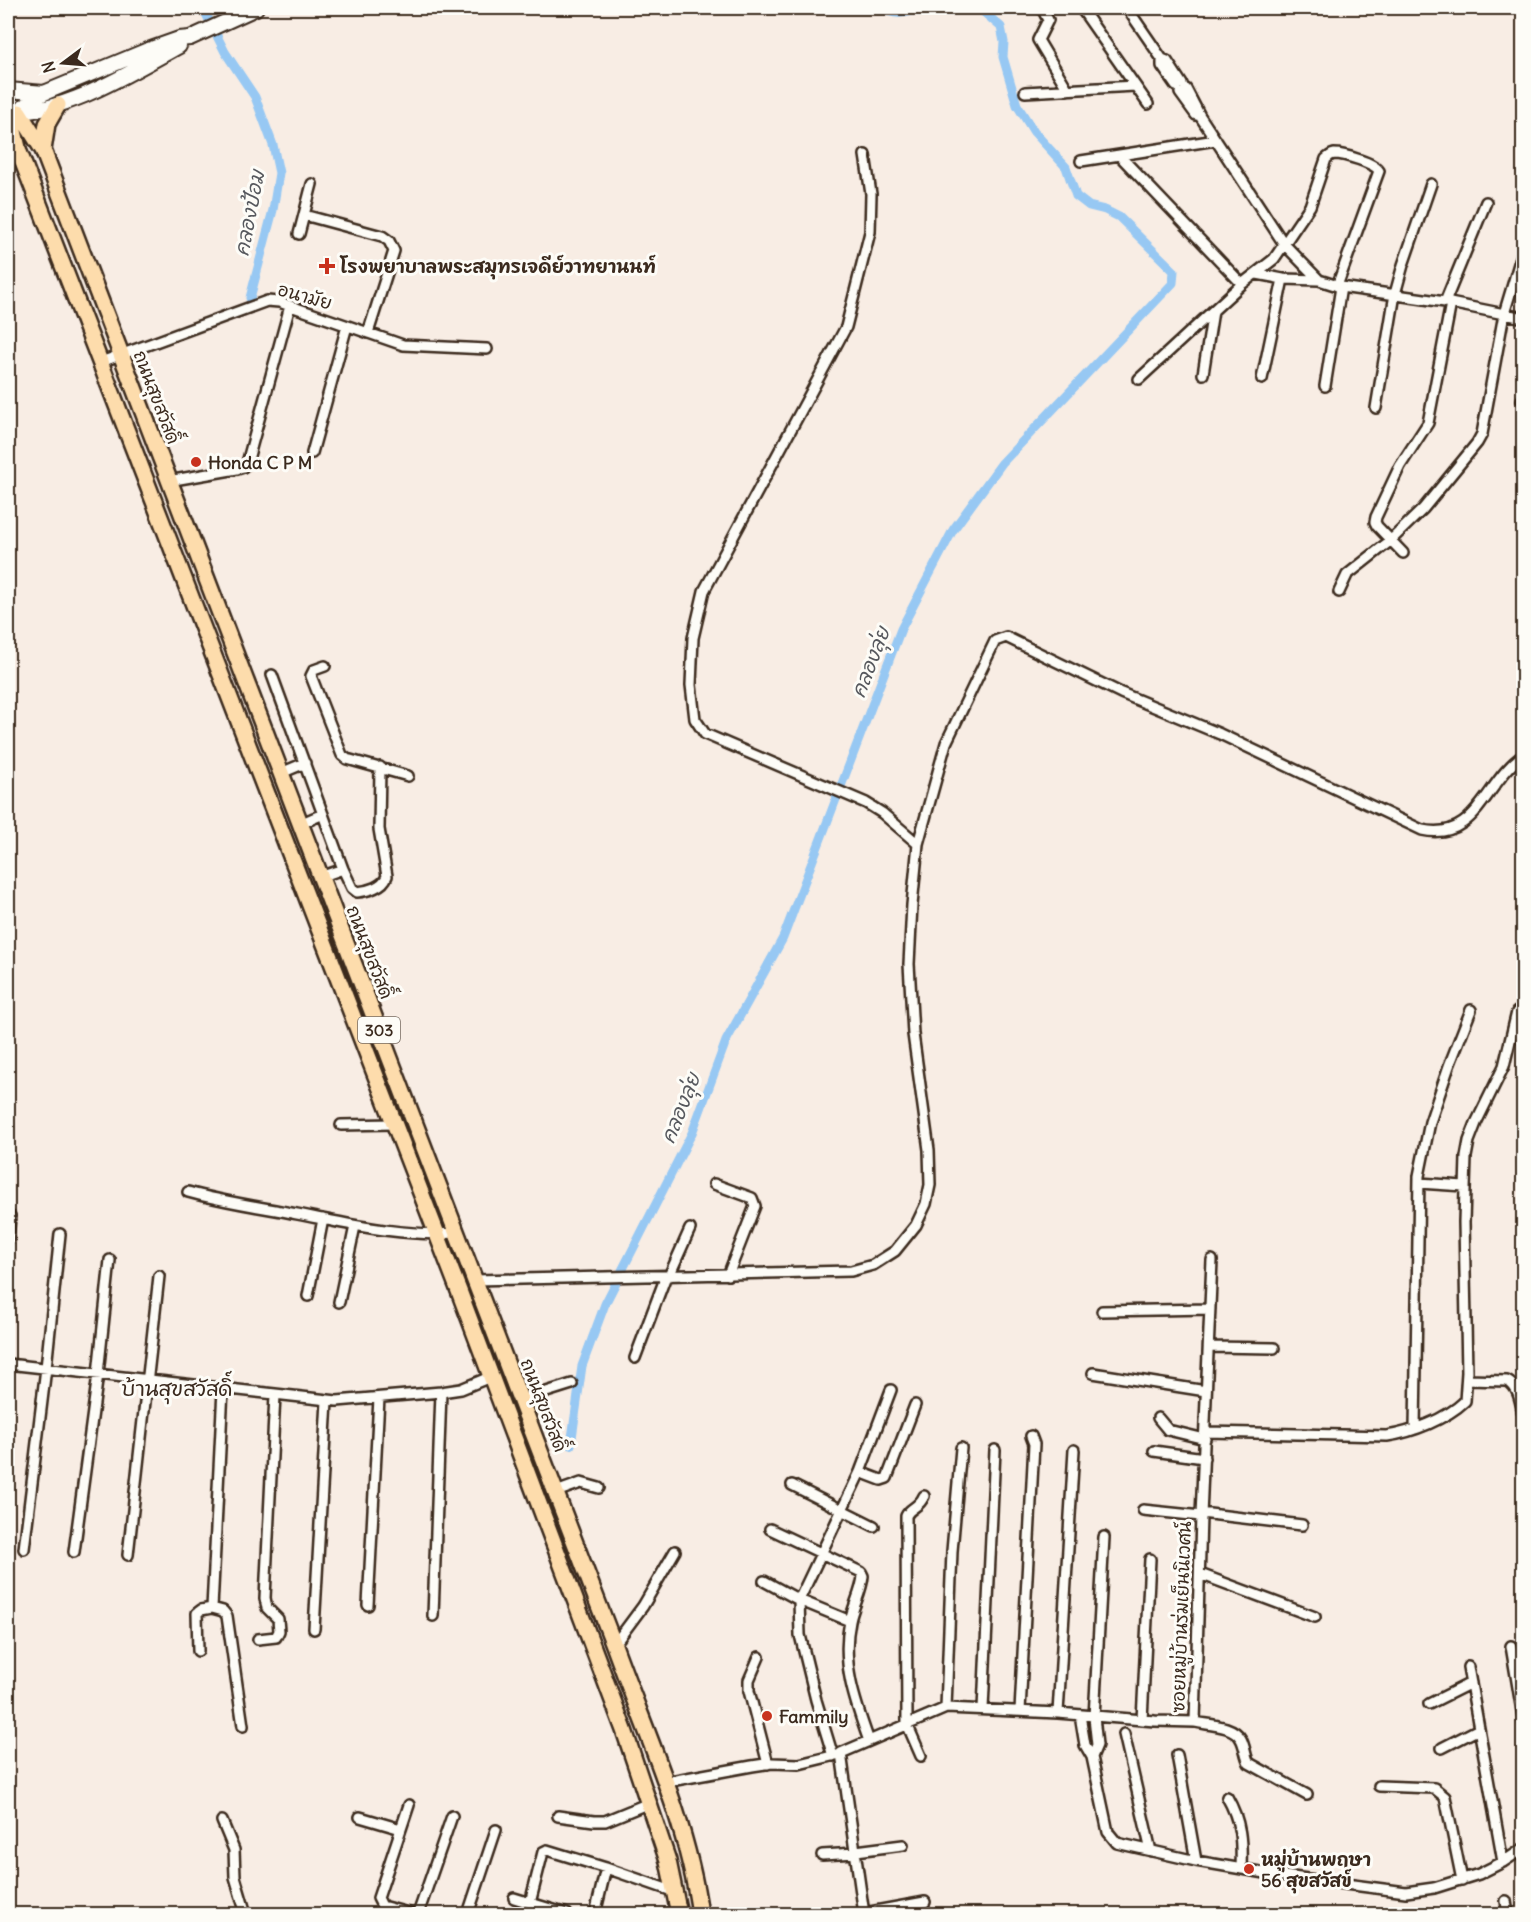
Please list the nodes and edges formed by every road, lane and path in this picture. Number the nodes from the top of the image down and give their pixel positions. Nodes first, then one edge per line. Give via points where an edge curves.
1 (256, 8) edge
2 (1042, 8) edge
3 (1081, 8) edge
4 (1127, 8) edge
5 (184, 41) junction
6 (114, 64) junction
7 (120, 77) junction
8 (1136, 86) junction
9 (8, 90) edge
10 (1068, 90) junction
11 (1025, 92) dead end
12 (44, 93) junction
13 (1148, 104) dead end
14 (58, 105) junction
15 (11, 108) edge
16 (8, 135) edge
17 (1215, 140) junction
18 (42, 150) junction
19 (19, 152) junction
20 (865, 155) dead end
21 (1119, 155) junction
22 (1081, 161) dead end
23 (312, 184) dead end
24 (1431, 184) dead end
25 (1486, 202) dead end
26 (304, 215) junction
27 (299, 234) dead end
28 (1284, 244) junction
29 (1524, 247) edge
30 (1257, 274) junction
31 (1283, 279) junction
32 (1319, 280) junction
33 (1242, 284) junction
34 (1339, 287) junction
35 (1395, 294) junction
36 (1448, 303) junction
37 (290, 306) junction
38 (1213, 311) junction
39 (1504, 314) junction
40 (1524, 318) edge
41 (347, 326) junction
42 (368, 333) junction
43 (487, 349) dead end
44 (120, 355) junction
45 (101, 362) junction
46 (1203, 374) dead end
47 (1139, 379) dead end
48 (1262, 380) dead end
49 (1325, 386) dead end
50 (1376, 408) dead end
51 (312, 453) dead end
52 (168, 481) junction
53 (1390, 541) junction
54 (1403, 553) dead end
55 (1339, 592) dead end
56 (325, 666) dead end
57 (272, 675) dead end
58 (1524, 755) edge
59 (305, 763) junction
60 (380, 768) junction
61 (281, 773) junction
62 (408, 776) dead end
63 (323, 814) junction
64 (300, 824) junction
65 (918, 844) junction
66 (343, 869) junction
67 (320, 877) junction
68 (1471, 1010) dead end
69 (1517, 1012) dead end
70 (394, 1124) junction
71 (341, 1125) dead end
72 (1419, 1183) junction
73 (714, 1184) dead end
74 (1464, 1186) junction
75 (188, 1192) dead end
76 (10, 1216) dead end
77 (323, 1219) junction
78 (355, 1226) junction
79 (690, 1229) dead end
80 (456, 1233) junction
81 (60, 1234) dead end
82 (437, 1234) junction
83 (8, 1240) edge
84 (110, 1260) dead end
85 (1212, 1260) dead end
86 (728, 1275) junction
87 (159, 1276) dead end
88 (667, 1276) junction
89 (475, 1280) junction
90 (308, 1296) dead end
91 (339, 1302) dead end
92 (1210, 1309) junction
93 (1102, 1311) dead end
94 (1210, 1347) junction
95 (1274, 1348) dead end
96 (635, 1358) dead end
97 (8, 1364) edge
98 (46, 1368) junction
99 (1093, 1373) dead end
100 (98, 1374) junction
101 (490, 1377) junction
102 (149, 1380) junction
103 (1467, 1380) junction
104 (572, 1384) dead end
105 (224, 1389) junction
106 (891, 1390) dead end
107 (1206, 1391) junction
108 (441, 1392) junction
109 (275, 1395) junction
110 (379, 1398) junction
111 (521, 1400) junction
112 (327, 1401) junction
113 (915, 1405) dead end
114 (1158, 1418) dead end
115 (1524, 1419) edge
116 (1415, 1429) junction
117 (1031, 1436) dead end
118 (1206, 1436) junction
119 (961, 1448) dead end
120 (995, 1450) dead end
121 (1074, 1450) dead end
122 (1154, 1451) dead end
123 (1204, 1458) junction
124 (860, 1472) junction
125 (792, 1485) dead end
126 (599, 1488) dead end
127 (556, 1492) junction
128 (924, 1496) dead end
129 (842, 1509) junction
130 (1143, 1510) dead end
131 (1201, 1515) junction
132 (1302, 1525) dead end
133 (874, 1526) dead end
134 (770, 1529) dead end
135 (1104, 1538) dead end
136 (24, 1549) dead end
137 (675, 1551) dead end
138 (74, 1552) dead end
139 (821, 1553) junction
140 (128, 1555) dead end
141 (1150, 1559) dead end
142 (1200, 1574) junction
143 (764, 1581) dead end
144 (799, 1600) junction
145 (368, 1605) dead end
146 (212, 1608) junction
147 (433, 1616) dead end
148 (1315, 1617) dead end
149 (850, 1621) junction
150 (314, 1629) dead end
151 (258, 1640) dead end
152 (614, 1646) junction
153 (1511, 1646) dead end
154 (198, 1651) dead end
155 (759, 1657) dead end
156 (1468, 1667) dead end
157 (1471, 1683) junction
158 (1429, 1704) dead end
159 (946, 1708) junction
160 (983, 1709) junction
161 (1020, 1711) junction
162 (1058, 1713) junction
163 (1080, 1716) junction
164 (1094, 1717) junction
165 (1142, 1720) junction
166 (1195, 1722) junction
167 (1524, 1723) edge
168 (907, 1724) junction
169 (243, 1726) dead end
170 (1479, 1729) junction
171 (1124, 1734) dead end
172 (869, 1741) junction
173 (1442, 1748) dead end
174 (837, 1754) junction
175 (1177, 1755) dead end
176 (921, 1756) dead end
177 (1092, 1757) junction
178 (768, 1764) junction
179 (665, 1782) junction
180 (1379, 1786) dead end
181 (1307, 1795) dead end
182 (1227, 1797) dead end
183 (649, 1803) junction
184 (409, 1805) dead end
185 (558, 1815) dead end
186 (360, 1816) dead end
187 (452, 1816) dead end
188 (222, 1821) dead end
189 (401, 1830) junction
190 (496, 1830) dead end
191 (903, 1845) dead end
192 (1524, 1848) edge
193 (1151, 1851) junction
194 (856, 1852) junction
195 (822, 1855) dead end
196 (1196, 1861) junction
197 (1503, 1862) junction
198 (606, 1868) junction
199 (1241, 1869) junction
200 (1462, 1880) junction
201 (675, 1892) junction
202 (514, 1898) dead end
203 (1506, 1901) dead end
204 (925, 1902) dead end
205 (530, 1903) junction
206 (246, 1914) edge
207 (412, 1914) edge
208 (418, 1914) edge
209 (468, 1914) edge
210 (567, 1914) edge
211 (595, 1914) edge
212 (679, 1914) edge
213 (700, 1914) edge
214 (862, 1914) edge
215 (1508, 1914) edge

1 - 5 main road
2 - 10 street via 1048,21 1038,40
3 - 8 street
4 - 17 street via 1162,59 1162,66 1199,110
5 - 6 main road
5 - 7 main road
6 - 7 main road
6 - 12 main road
7 - 14 main road
8 - 10 street
8 - 13 street
9 - 12 main road
10 - 11 street
12 - 15 main road
14 - 15 main road
14 - 18 main road via 47,124
15 - 18 main road, ถนนสุขสวัสดิ์ / 303
15 - 19 main road, 303
16 - 19 main road
17 - 21 street
17 - 28 street
18 - 44 main road, ถนนสุขสวัสดิ์ / 303
19 - 45 main road, 303
20 - 65 street via 871,194 870,232 846,327 704,591 693,638 691,685 694,719 705,734 866,803
21 - 22 street
21 - 33 street
23 - 26 street
24 - 35 street
25 - 36 street
26 - 27 street
26 - 42 street via 382,237 393,246
28 - 30 street
28 - 32 street
28 - 34 street via 1310,207 1329,156 1376,166 1379,171
29 - 39 street
30 - 31 street
30 - 33 street
31 - 32 street
31 - 48 street
32 - 34 street
33 - 38 street
34 - 35 street
34 - 49 street
35 - 36 street
35 - 50 street
36 - 39 street
36 - 53 street via 1428,423 1400,466 1376,517 1377,526
37 - 41 street, อนามัย
37 - 44 street, อนามัย via 259,303
37 - 52 street via 247,463 237,469
38 - 46 street
38 - 47 street
39 - 40 street
39 - 53 street via 1482,434 1430,502
41 - 42 street, อนามัย
41 - 51 street
42 - 43 street, อนามัย via 403,345
44 - 45 street, อนามัย
44 - 52 main road, ถนนสุขสวัสดิ์ / 303
45 - 70 main road, 303
52 - 61 main road, ถนนสุขสวัสดิ์ / 303
53 - 54 street
53 - 55 street via 1347,576
56 - 60 street via 314,670 311,676 342,755
57 - 59 street
58 - 65 street via 1495,782 1469,819 1444,832 1422,830 1220,734 1000,637 995,640 946,743
59 - 61 street
59 - 63 street
60 - 62 street
60 - 66 street via 379,829 387,876 374,888 357,892
61 - 64 main road, ถนนสุขสวัสดิ์ / 303
63 - 64 street
63 - 66 street
64 - 67 main road, ถนนสุขสวัสดิ์ / 303
65 - 86 street via 909,963 913,1034 929,1150 926,1204 916,1225 895,1251 873,1264 842,1272
66 - 67 street
67 - 80 main road, ถนนสุขสวัสดิ์ / 303
68 - 72 street via 1430,1122
69 - 74 street via 1504,1066 1469,1141
70 - 71 street
70 - 82 main road, 303
72 - 74 street
72 - 116 street
73 - 86 street via 752,1198 755,1206
74 - 103 street
75 - 77 street
76 - 83 street
77 - 78 street
77 - 90 street
78 - 82 street
78 - 91 street
79 - 88 street
80 - 82 street
80 - 89 main road, ถนนสุขสวัสดิ์ / 303
81 - 98 street
82 - 101 main road, 303
84 - 100 street
85 - 92 street, ซอยหมู่บ้านร่มเย็นนิเวศน์
86 - 88 street
87 - 102 street
88 - 89 street
88 - 96 street
89 - 111 main road, ถนนสุขสวัสดิ์ / 303
92 - 93 street
92 - 94 street, ซอยหมู่บ้านร่มเย็นนิเวศน์
94 - 95 street
94 - 107 street, ซอยหมู่บ้านร่มเย็นนิเวศน์
97 - 98 street
98 - 100 street
98 - 136 street
99 - 107 street
100 - 102 street
100 - 138 street
101 - 108 street
101 - 183 main road, 303
102 - 105 street
102 - 140 street
103 - 115 street via 1513,1384
103 - 116 street via 1463,1404
104 - 111 street
105 - 109 street
105 - 146 street
106 - 124 street
107 - 118 street, ซอยหมู่บ้านร่มเย็นนิเวศน์
108 - 110 street
108 - 147 street
109 - 112 street
109 - 151 street via 265,1598 267,1608 278,1619 279,1631 276,1637
110 - 112 street
110 - 145 street
111 - 127 main road, ถนนสุขสวัสดิ์ / 303
112 - 150 street
113 - 124 street via 887,1478 881,1480
114 - 118 street via 1168,1430
116 - 118 street via 1373,1437
117 - 161 street via 1034,1444
118 - 123 street, ซอยหมู่บ้านร่มเย็นนิเวศน์
119 - 159 street via 952,1551
120 - 160 street
121 - 162 street
122 - 123 street
123 - 131 street, ซอยหมู่บ้านร่มเย็นนิเวศน์
124 - 129 street
125 - 129 street
126 - 127 street via 581,1483
127 - 152 main road, ถนนสุขสวัสดิ์ / 303
128 - 168 street via 921,1504 906,1516
129 - 133 street
129 - 139 street
130 - 131 street
131 - 132 street
131 - 142 street, ซอยหมู่บ้านร่มเย็นนิเวศน์
134 - 139 street
135 - 164 street
137 - 152 street
139 - 144 street
139 - 149 street via 863,1576
141 - 165 street
142 - 148 street
142 - 166 street, ซอยหมู่บ้านร่มเย็นนิเวศน์
143 - 144 street
144 - 149 street
144 - 174 street via 800,1635 814,1691
146 - 154 street via 197,1613
146 - 169 street via 227,1616
149 - 172 street via 850,1686
152 - 179 main road, ถนนสุขสวัสดิ์ / 303
153 - 167 street
155 - 178 street via 749,1680 749,1691
156 - 157 street
157 - 158 street
157 - 170 street
159 - 160 street, ซอยหมู่บ้านร่มเย็นนิเวศน์
159 - 168 street, ซอยหมู่บ้านร่มเย็นนิเวศน์
160 - 161 street, ซอยหมู่บ้านร่มเย็นนิเวศน์
161 - 162 street, ซอยหมู่บ้านร่มเย็นนิเวศน์
162 - 163 street, ซอยหมู่บ้านร่มเย็นนิเวศน์
163 - 164 street, ซอยหมู่บ้านร่มเย็นนิเวศน์
163 - 177 street via 1085,1745
164 - 165 street, ซอยหมู่บ้านร่มเย็นนิเวศน์
164 - 177 street via 1097,1745
165 - 166 street, ซอยหมู่บ้านร่มเย็นนิเวศน์
166 - 181 street via 1236,1733 1249,1763
168 - 172 street, ซอยหมู่บ้านร่มเย็นนิเวศน์
168 - 176 street
170 - 173 street
170 - 197 street
171 - 193 street
172 - 174 street, ซอยหมู่บ้านร่มเย็นนิเวศน์
174 - 178 street, ซอยหมู่บ้านร่มเย็นนิเวศน์ via 799,1764
174 - 194 street
175 - 196 street
177 - 193 street via 1108,1832 1117,1843
178 - 179 street, ซอยหมู่บ้านร่มเย็นนิเวศน์
179 - 213 main road, ถนนสุขสวัสดิ์ / 303 via 688,1850
180 - 200 street via 1434,1788 1441,1792
182 - 199 street via 1241,1831
183 - 185 street via 605,1821
183 - 201 main road, 303
184 - 189 street
186 - 189 street
187 - 208 street
188 - 206 street via 234,1850 235,1877
189 - 207 street via 378,1898 382,1905
190 - 209 street
191 - 194 street
192 - 197 street
193 - 196 street
194 - 195 street
194 - 214 street
196 - 199 street
197 - 200 street
198 - 201 street
198 - 205 street via 546,1850
198 - 211 street
199 - 200 street via 1406,1892
201 - 212 main road, 303
202 - 205 street
203 - 215 street
204 - 214 street
205 - 210 street

